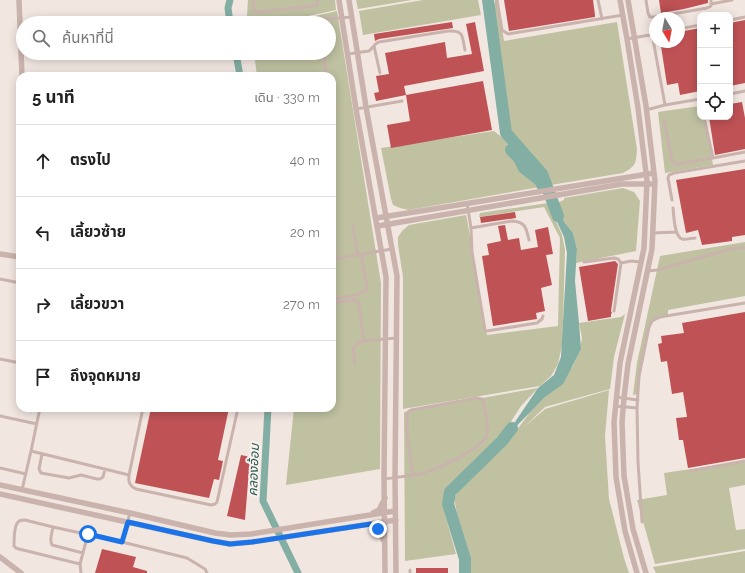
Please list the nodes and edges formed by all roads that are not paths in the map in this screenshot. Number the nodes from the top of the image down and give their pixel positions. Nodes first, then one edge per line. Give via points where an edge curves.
1 (19, 0) edge
2 (253, 0) edge
3 (318, 0) edge
4 (339, 0) edge
5 (349, 0) edge
6 (496, 0) edge
7 (598, 0) edge
8 (620, 0) edge
9 (628, 0) edge
10 (646, 0) edge
11 (732, 0) edge
12 (711, 2) edge
13 (623, 15) junction
14 (20, 16) edge
15 (352, 17) junction
16 (745, 17) edge
17 (336, 18) edge
18 (342, 18) junction
19 (602, 19) junction
20 (733, 19) edge
21 (697, 26) edge
22 (685, 28) edge
23 (649, 35) edge
24 (635, 38) junction
25 (627, 40) junction
26 (374, 46) junction
27 (655, 48) edge
28 (465, 50) dead end
29 (357, 52) junction
30 (347, 54) junction
31 (21, 60) edge
32 (324, 60) edge
33 (22, 72) edge
34 (326, 72) edge
35 (380, 73) dead end
36 (745, 91) edge
37 (733, 93) edge
38 (402, 100) dead end
39 (697, 100) edge
40 (665, 105) junction
41 (366, 107) junction
42 (356, 109) junction
43 (646, 110) junction
44 (664, 120) dead end
45 (705, 120) edge
46 (745, 152) edge
47 (712, 158) junction
48 (745, 161) edge
49 (654, 172) junction
50 (646, 174) junction
51 (647, 184) junction
52 (655, 184) junction
53 (672, 200) dead end
54 (467, 204) junction
55 (673, 208) dead end
56 (468, 211) junction
57 (386, 216) junction
58 (376, 218) junction
59 (388, 224) junction
60 (353, 226) dead end
61 (378, 226) junction
62 (471, 228) junction
63 (676, 232) junction
64 (653, 233) junction
65 (695, 238) dead end
66 (529, 240) dead end
67 (745, 248) edge
68 (392, 249) junction
69 (382, 251) junction
70 (0, 254) edge
71 (360, 254) junction
72 (16, 256) edge
73 (336, 258) edge
74 (584, 262) dead end
75 (641, 262) junction
76 (621, 263) junction
77 (648, 271) junction
78 (0, 279) edge
79 (16, 282) edge
80 (336, 298) edge
81 (336, 302) edge
82 (745, 303) edge
83 (614, 311) dead end
84 (543, 316) dead end
85 (396, 338) junction
86 (386, 339) junction
87 (364, 342) junction
88 (0, 359) edge
89 (16, 362) edge
90 (356, 364) dead end
91 (616, 397) junction
92 (624, 398) junction
93 (638, 400) junction
94 (615, 406) junction
95 (623, 408) junction
96 (637, 408) junction
97 (39, 412) edge
98 (142, 412) edge
99 (237, 412) edge
100 (0, 416) edge
101 (37, 424) junction
102 (31, 451) junction
103 (42, 454) junction
104 (745, 461) edge
105 (0, 468) edge
106 (105, 469) junction
107 (690, 471) dead end
108 (26, 474) junction
109 (129, 475) junction
110 (413, 475) junction
111 (395, 477) junction
112 (384, 479) junction
113 (0, 485) edge
114 (22, 490) junction
115 (0, 494) edge
116 (385, 498) junction
117 (396, 511) junction
118 (130, 513) junction
119 (385, 513) junction
120 (370, 515) junction
121 (396, 520) junction
122 (128, 522) junction
123 (385, 522) junction
124 (642, 522) dead end
125 (371, 524) junction
126 (53, 527) junction
127 (88, 534) junction
128 (122, 542) junction
129 (385, 543) junction
130 (83, 553) junction
131 (0, 557) edge
132 (80, 564) junction
133 (21, 573) edge
134 (81, 573) edge
135 (207, 573) edge
136 (385, 573) edge
137 (396, 573) edge
138 (637, 573) edge
139 (646, 573) edge

1 - 14 street
2 - 3 lane via 254,11 257,12 313,6 317,5
4 - 18 street
5 - 15 street
6 - 19 lane via 502,30 508,34
7 - 19 lane
8 - 13 street
9 - 24 street
10 - 12 lane via 650,17 707,8 711,6
11 - 12 lane
13 - 19 lane
13 - 25 street
15 - 18 lane
15 - 29 street
16 - 20 lane
17 - 18 lane
18 - 30 street
21 - 22 lane
23 - 24 lane
24 - 25 lane
24 - 43 street
25 - 50 street
26 - 28 lane via 379,42 455,30 462,36
26 - 29 lane via 369,51
26 - 35 lane
27 - 40 lane
29 - 30 lane
29 - 41 street
30 - 42 street
31 - 33 street
32 - 34 lane
36 - 37 lane
38 - 41 lane
39 - 40 lane
40 - 43 lane
41 - 42 lane
41 - 57 street
42 - 58 street
43 - 49 street
44 - 47 lane via 672,161 675,164
45 - 47 lane
46 - 47 lane
48 - 53 lane via 670,175 668,178
49 - 50 street
49 - 52 street
50 - 51 street
50 - 54 street
51 - 52 street
51 - 56 street via 622,184
51 - 75 street
52 - 64 street
54 - 56 lane
54 - 57 street
55 - 63 lane
56 - 59 street
56 - 62 lane
57 - 58 street
57 - 59 street
58 - 61 street
59 - 61 street
59 - 68 street
60 - 71 lane
61 - 69 street
62 - 66 lane via 519,222 525,226
62 - 84 lane via 472,252 485,330 537,323
63 - 64 lane
63 - 65 lane via 683,240
64 - 77 street
67 - 77 lane via 735,248
68 - 69 lane
68 - 85 street via 396,276
69 - 71 lane
69 - 86 street via 386,277
70 - 72 street
71 - 73 lane
71 - 80 lane via 366,290
74 - 76 lane via 614,258
75 - 76 lane
75 - 91 street via 620,363
76 - 83 lane
77 - 92 street via 628,364
78 - 79 lane
81 - 87 lane via 358,301
82 - 93 lane via 660,317 652,321 639,376
85 - 86 lane
85 - 111 street
86 - 87 lane
86 - 112 street
87 - 90 lane via 355,344
88 - 89 lane
91 - 92 lane
91 - 94 street
92 - 93 lane
92 - 95 street
93 - 96 lane
94 - 95 lane
94 - 138 street via 616,477 625,531
95 - 96 lane
95 - 139 street via 624,476 633,529
96 - 124 lane
97 - 101 lane
98 - 109 lane
99 - 109 lane via 215,504 136,489 129,484
100 - 101 lane
101 - 102 lane
102 - 103 lane
102 - 108 lane
103 - 106 lane
103 - 106 lane via 39,469 41,473 69,478 81,475 100,479
104 - 107 lane
105 - 108 lane
106 - 109 lane
108 - 114 lane
110 - 110 lane via 443,465 471,451 483,441 488,427 482,399 408,412 407,433
110 - 111 lane
111 - 112 lane
111 - 117 street
112 - 116 street
113 - 114 street
114 - 118 street
115 - 122 street
116 - 119 street
116 - 120 street via 379,510
117 - 119 street
117 - 121 street
118 - 120 street via 230,535
118 - 122 lane
119 - 120 street
119 - 123 street
121 - 123 street
121 - 137 street
122 - 125 street via 230,544
122 - 128 lane
123 - 125 street
123 - 129 street
125 - 129 street via 378,529
126 - 127 lane
126 - 130 lane via 52,544
126 - 132 lane via 20,521 15,531 14,546
127 - 128 lane
127 - 130 lane
128 - 135 lane via 187,558
129 - 136 street
130 - 132 lane
131 - 133 street
132 - 134 lane

